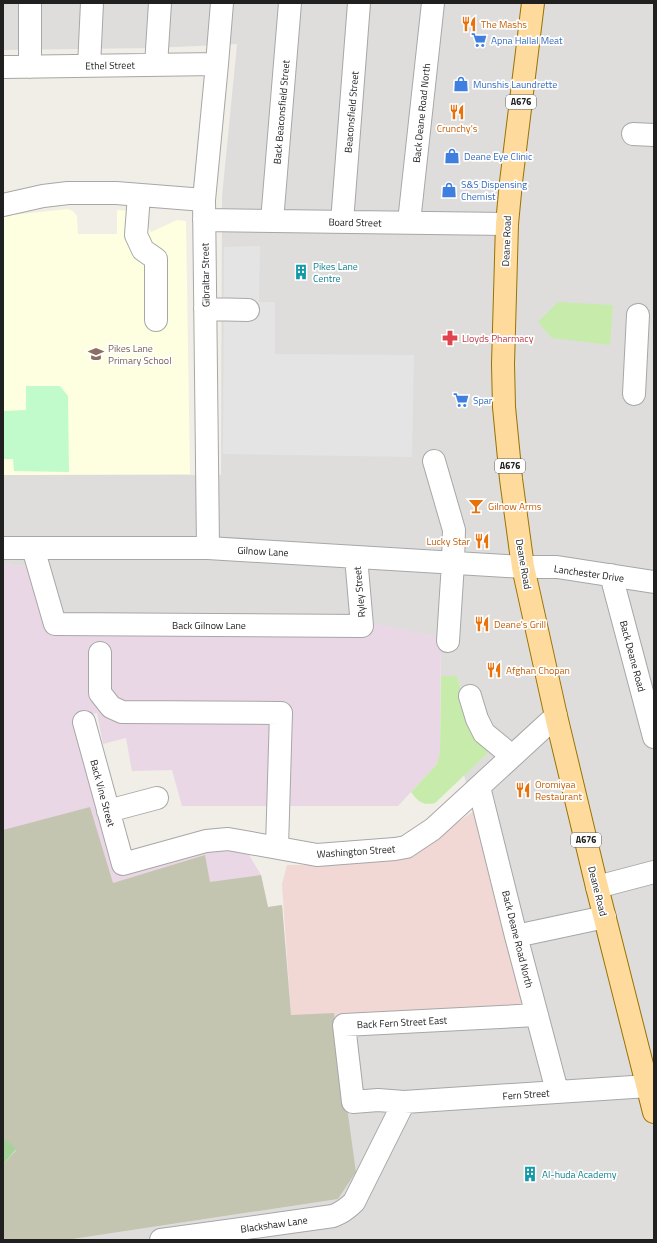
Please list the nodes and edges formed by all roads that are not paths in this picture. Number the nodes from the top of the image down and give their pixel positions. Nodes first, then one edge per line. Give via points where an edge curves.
1 (30, 3) edge
2 (92, 3) edge
3 (160, 3) edge
4 (222, 3) edge
5 (290, 3) edge
6 (359, 3) edge
7 (433, 3) edge
8 (534, 3) edge
9 (217, 64) junction
10 (156, 65) junction
11 (30, 66) junction
12 (89, 66) junction
13 (3, 67) edge
14 (139, 196) junction
15 (3, 204) edge
16 (204, 210) junction
17 (272, 221) junction
18 (342, 222) junction
19 (409, 222) junction
20 (507, 224) junction
21 (205, 309) junction
22 (248, 310) dead end
23 (156, 320) dead end
24 (643, 328) edge
25 (634, 394) dead end
26 (434, 461) dead end
27 (3, 548) edge
28 (33, 548) junction
29 (208, 548) junction
30 (356, 557) junction
31 (453, 562) junction
32 (523, 567) junction
33 (611, 575) junction
34 (654, 582) edge
35 (362, 626) joint
36 (448, 640) dead end
37 (100, 653) dead end
38 (470, 696) dead end
39 (556, 716) junction
40 (84, 722) dead end
41 (654, 736) edge
42 (512, 756) junction
43 (479, 787) junction
44 (157, 798) dead end
45 (108, 811) junction
46 (277, 847) junction
47 (123, 864) joint
48 (654, 872) edge
49 (597, 887) junction
50 (605, 917) junction
51 (516, 936) junction
52 (537, 1015) junction
53 (648, 1086) junction
54 (557, 1091) junction
55 (353, 1102) joint
56 (404, 1102) junction
57 (654, 1112) edge
58 (161, 1240) edge

1 - 11 street
2 - 12 street
3 - 10 street
4 - 9 street, Gibraltar Street
5 - 17 street, Back Beaconsfield Street
6 - 18 street, Beaconsfield Street
7 - 19 street, Back Deane Road North
8 - 20 main road, Deane Road / A676
9 - 10 street, Ethel Street
9 - 16 street, Gibraltar Street
10 - 12 street, Ethel Street
11 - 12 street, Ethel Street
11 - 13 street, Ethel Street
14 - 15 street, Board Street via 116,193 68,193
14 - 16 street, Board Street
14 - 23 street via 136,235 143,250 156,259
16 - 17 street, Board Street
16 - 21 street, Gibraltar Street
17 - 18 street, Board Street
18 - 19 street, Board Street
19 - 20 street, Board Street
20 - 32 main road, Deane Road / A676 via 504,407
21 - 22 street
21 - 29 street, Gibraltar Street via 215,383
24 - 25 street
26 - 31 street via 439,509 454,530
27 - 28 street, Gilnow Lane
28 - 29 street, Gilnow Lane
28 - 35 street, Back Gilnow Lane via 55,624
29 - 30 street, Gilnow Lane
30 - 31 street, Gilnow Lane
30 - 35 street, Ryley Street
31 - 32 street, Gilnow Lane
31 - 36 street
32 - 33 street, Lanchester Drive via 557,567
32 - 39 main road, Deane Road / A676
33 - 34 street, Lanchester Drive
33 - 41 street, Back Deane Road
37 - 46 street via 100,693 111,707 122,712 281,713
38 - 42 street via 484,733
39 - 42 street, Washington Street
39 - 49 main road, Deane Road / A676
40 - 45 street, Back Vine Street
42 - 43 street, Washington Street
43 - 46 street, Washington Street via 433,829 406,847 395,850 317,855
43 - 51 street, Back Deane Road North
44 - 45 street
45 - 47 street, Back Vine Street
46 - 47 street, Washington Street via 228,839 206,841
48 - 49 street
49 - 50 main road, Deane Road / A676
50 - 51 street
50 - 53 main road, Deane Road / A676
51 - 52 street, Back Deane Road North
52 - 54 street, Back Deane Road North
52 - 55 street, Back Fern Street East via 344,1025
53 - 54 street, Fern Street
53 - 57 main road, Deane Road / A676
54 - 56 street, Fern Street
55 - 56 street, Fern Street
56 - 58 street, Blackshaw Lane via 354,1202 338,1214

